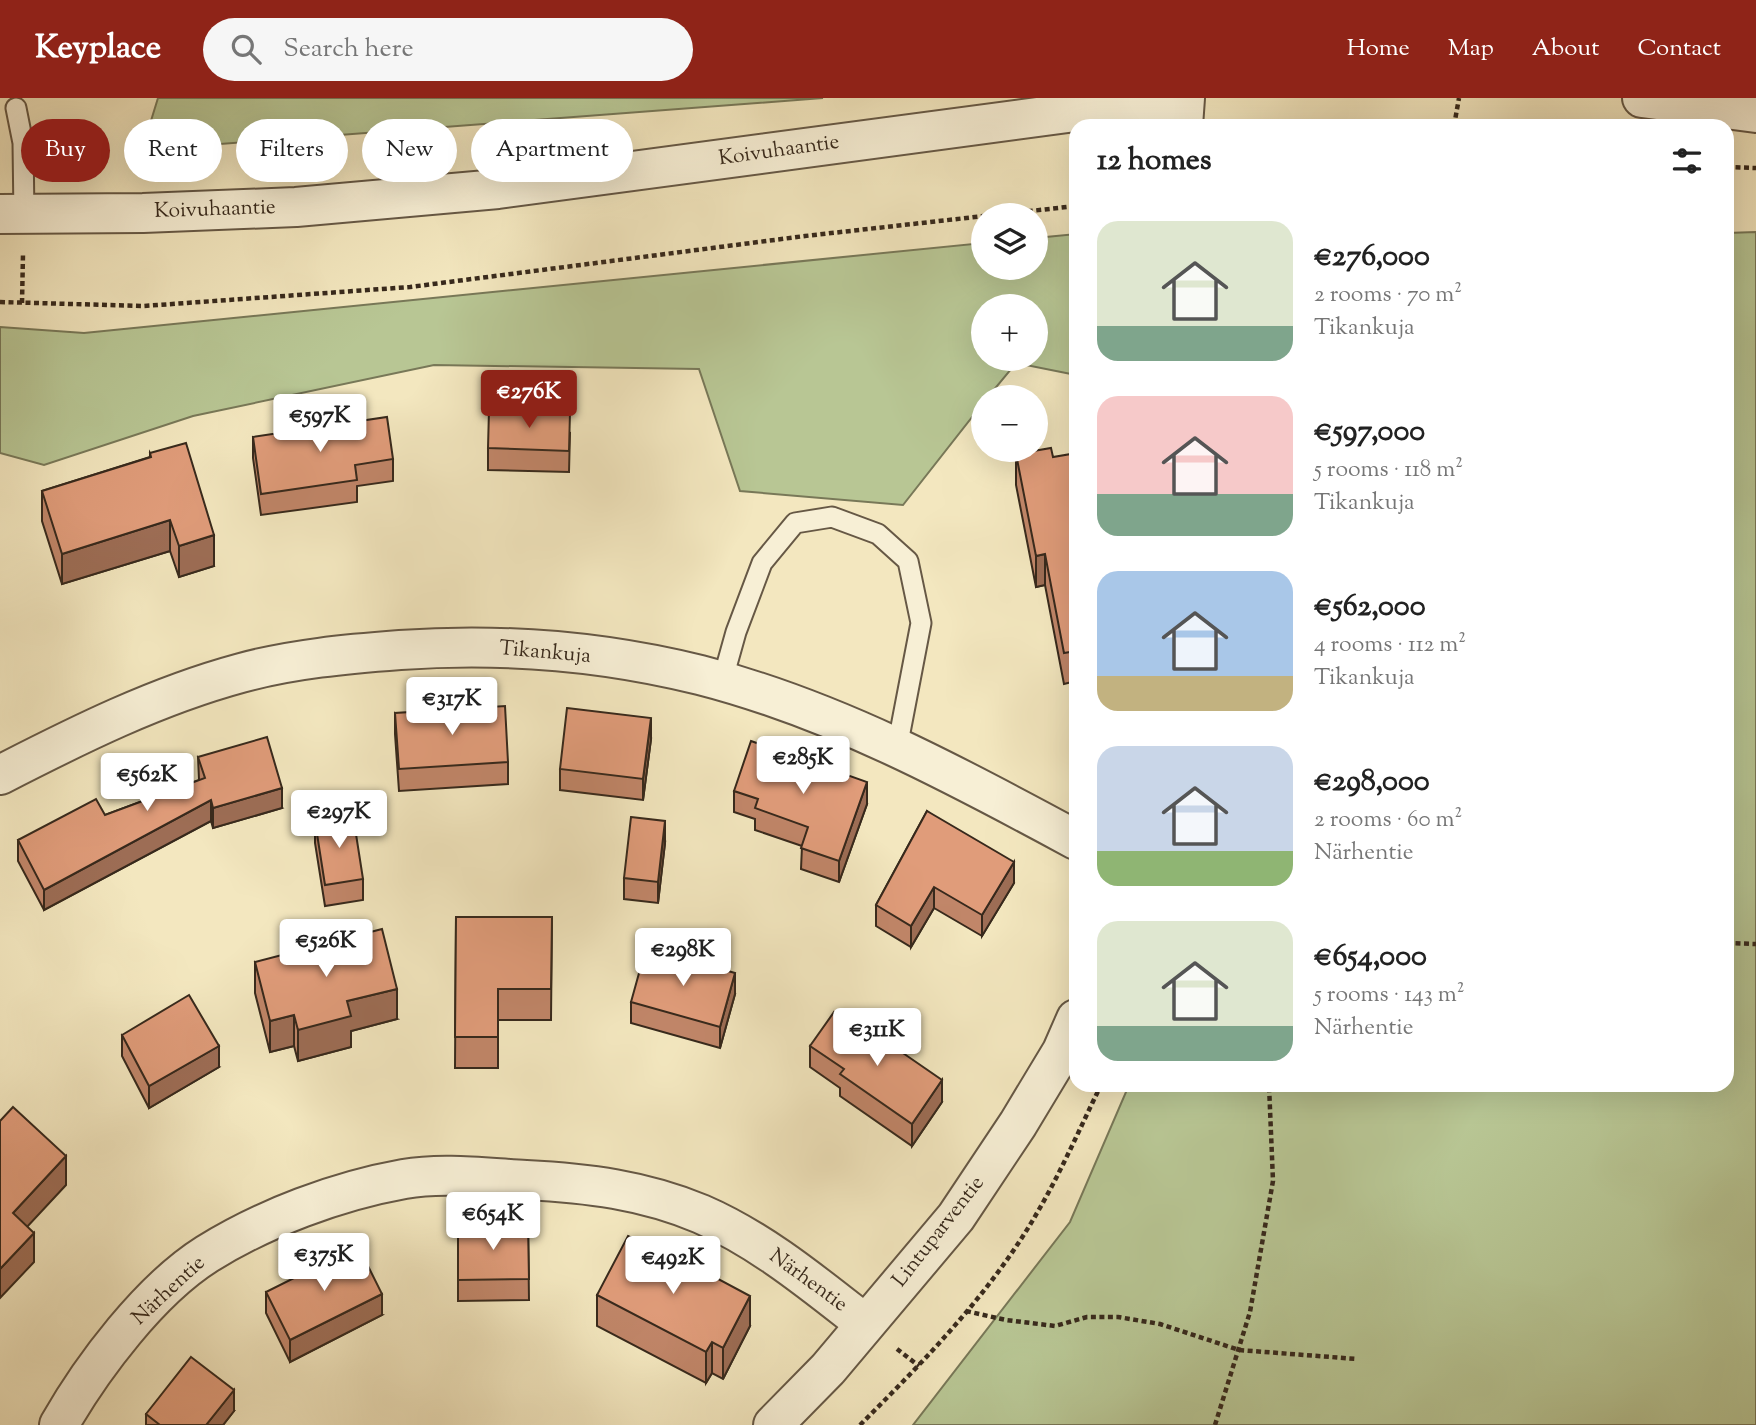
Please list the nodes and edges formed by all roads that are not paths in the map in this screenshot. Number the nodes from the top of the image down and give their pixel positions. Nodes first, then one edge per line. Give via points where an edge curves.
1 (1182, 98) edge
2 (1642, 98) edge
3 (16, 107) dead end
4 (1756, 113) edge
5 (1183, 119) edge
6 (12, 215) edge
7 (722, 682) junction
8 (897, 748) junction
9 (0, 775) edge
10 (1069, 836) edge
11 (1069, 1035) edge
12 (864, 1323) junction
13 (59, 1425) edge
14 (773, 1425) edge

1 - 5 street
1 - 6 street, Koivuhaantie via 498,189 296,207
2 - 4 street
3 - 6 lane via 23,143
7 - 8 street, Tikankuja
7 - 8 lane via 762,564 795,523 832,517 878,534 908,561 921,623
7 - 9 street, Tikankuja via 589,655 511,649 449,647 309,659 242,672 171,696 105,722
8 - 10 street, Tikankuja
11 - 12 street, Lintuparventie via 1018,1124 956,1217
12 - 13 street, Närhentie via 742,1234 657,1197 607,1185 406,1178 331,1197 206,1255 159,1295 112,1346
12 - 14 street, Lintuparventie via 828,1369

